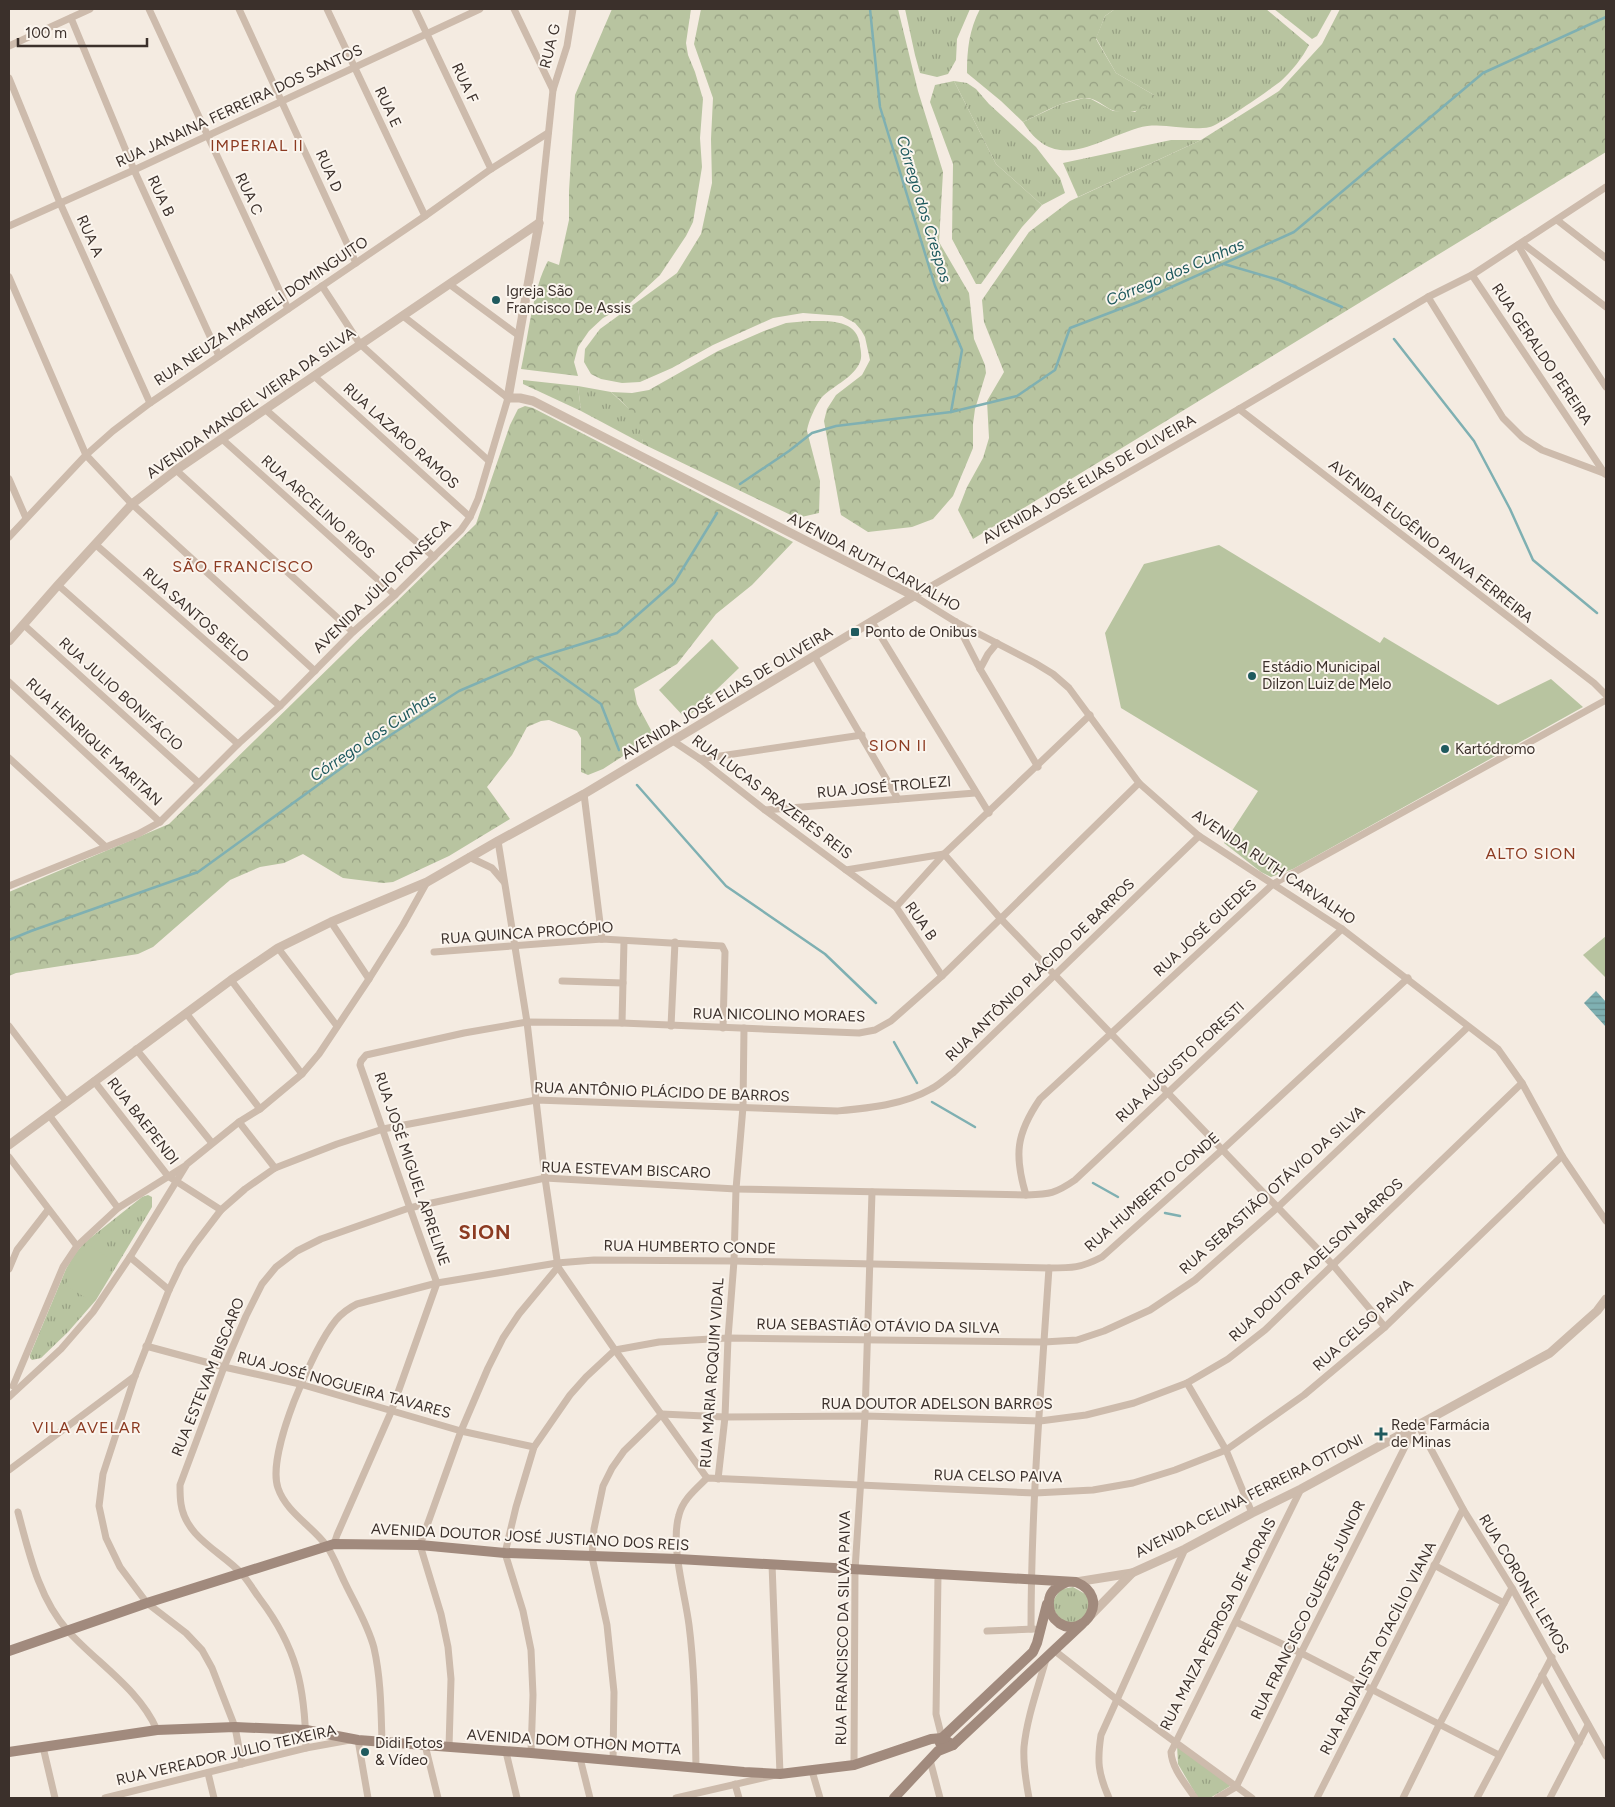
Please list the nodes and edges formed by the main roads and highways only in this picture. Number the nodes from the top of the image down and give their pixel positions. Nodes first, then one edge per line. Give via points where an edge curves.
1 (1071, 1582) junction
2 (1048, 1600) junction
3 (1086, 1620) junction
4 (9, 1651) edge
5 (942, 1738) junction
6 (953, 1745) junction
7 (938, 1751) junction
8 (9, 1752) edge
9 (894, 1798) edge

1 - 2 main road via 1058,1585
1 - 3 main road via 1084,1585 1094,1600
1 - 4 main road, AVENIDA DOUTOR JOSÉ JUSTIANO DOS REIS via 772,1564 504,1553 420,1545 330,1545
2 - 3 main road via 1054,1620 1063,1626 1073,1627
2 - 5 main road via 1036,1629 1037,1643 1026,1659
3 - 6 main road, AVENIDA CELINA FERREIRA OTTONI
5 - 6 main road
5 - 7 main road
5 - 8 main road, AVENIDA DOM OTHON MOTTA via 931,1738 854,1764 780,1774 356,1740 306,1730 235,1727 157,1730
6 - 7 main road, AVENIDA CELINA FERREIRA OTTONI
7 - 9 main road, AVENIDA CELINA FERREIRA OTTONI

